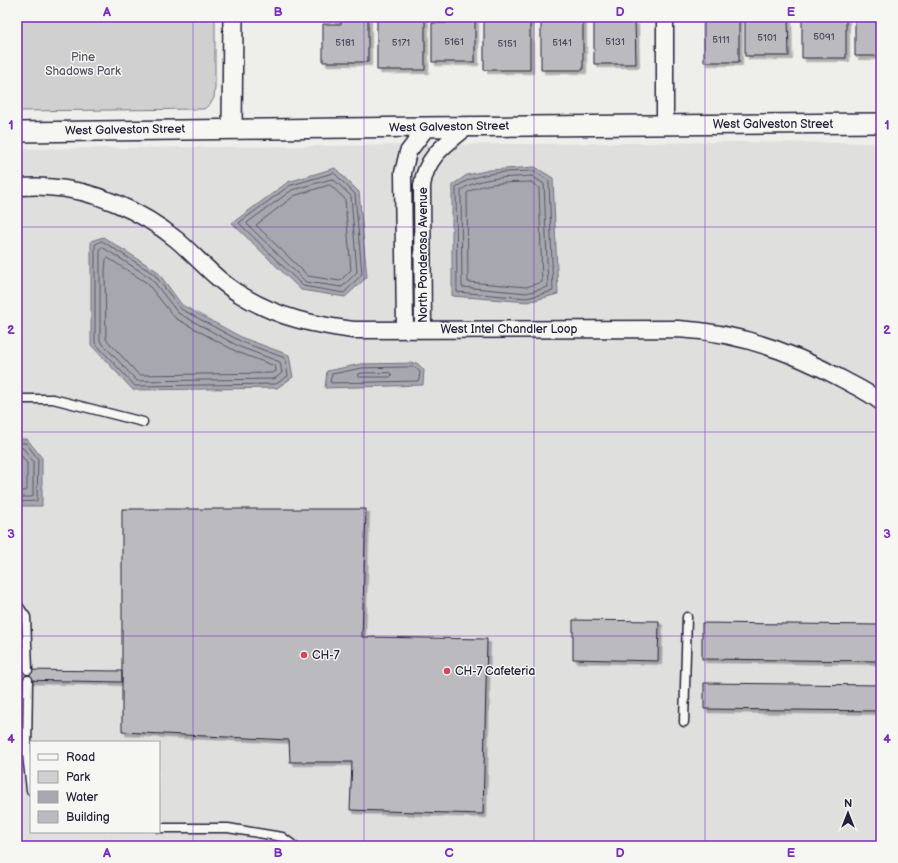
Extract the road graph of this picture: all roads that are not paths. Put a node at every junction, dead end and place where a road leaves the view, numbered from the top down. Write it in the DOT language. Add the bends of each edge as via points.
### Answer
graph roads {
  1 [pos="233,17"];
  2 [pos="665,17"];
  3 [pos="881,123"];
  4 [pos="665,124"];
  5 [pos="468,126"];
  6 [pos="427,127"];
  7 [pos="232,129"];
  8 [pos="17,132"];
  9 [pos="17,187"];
  10 [pos="405,330"];
  11 [pos="423,330"];
  12 [pos="17,399"];
  13 [pos="881,402"];
  14 [pos="143,422"];
  15 [pos="17,604"];
  16 [pos="686,617"];
  17 [pos="28,670"];
  18 [pos="28,680"];
  19 [pos="684,722"];
  20 [pos="30,781"];
  21 [pos="160,828"];
  22 [pos="294,846"];
  1 -- 7 [label="street"];
  2 -- 4 [label="street"];
  3 -- 4 [label="street, West Galveston Street"];
  4 -- 5 [label="street, West Galveston Street"];
  5 -- 6 [label="street, West Galveston Street"];
  5 -- 11 [label="street, North Ponderosa Avenue" via="434,155 423,178"];
  6 -- 7 [label="street, West Galveston Street"];
  6 -- 10 [label="street, North Ponderosa Avenue" via="408,152 403,173"];
  7 -- 8 [label="street, West Galveston Street"];
  9 -- 10 [label="street, West Intel Chandler Loop" via="48,187 107,199 134,212 177,240 240,295 290,318 353,330"];
  10 -- 11 [label="street, West Intel Chandler Loop"];
  11 -- 13 [label="street, West Intel Chandler Loop" via="697,330 791,354 830,372"];
  12 -- 14 [label="lane" via="53,399"];
  15 -- 17 [label="lane" via="26,616"];
  16 -- 19 [label="lane"];
  18 -- 20 [label="lane" via="27,754"];
  21 -- 22 [label="lane" via="228,828 282,837"];
}
